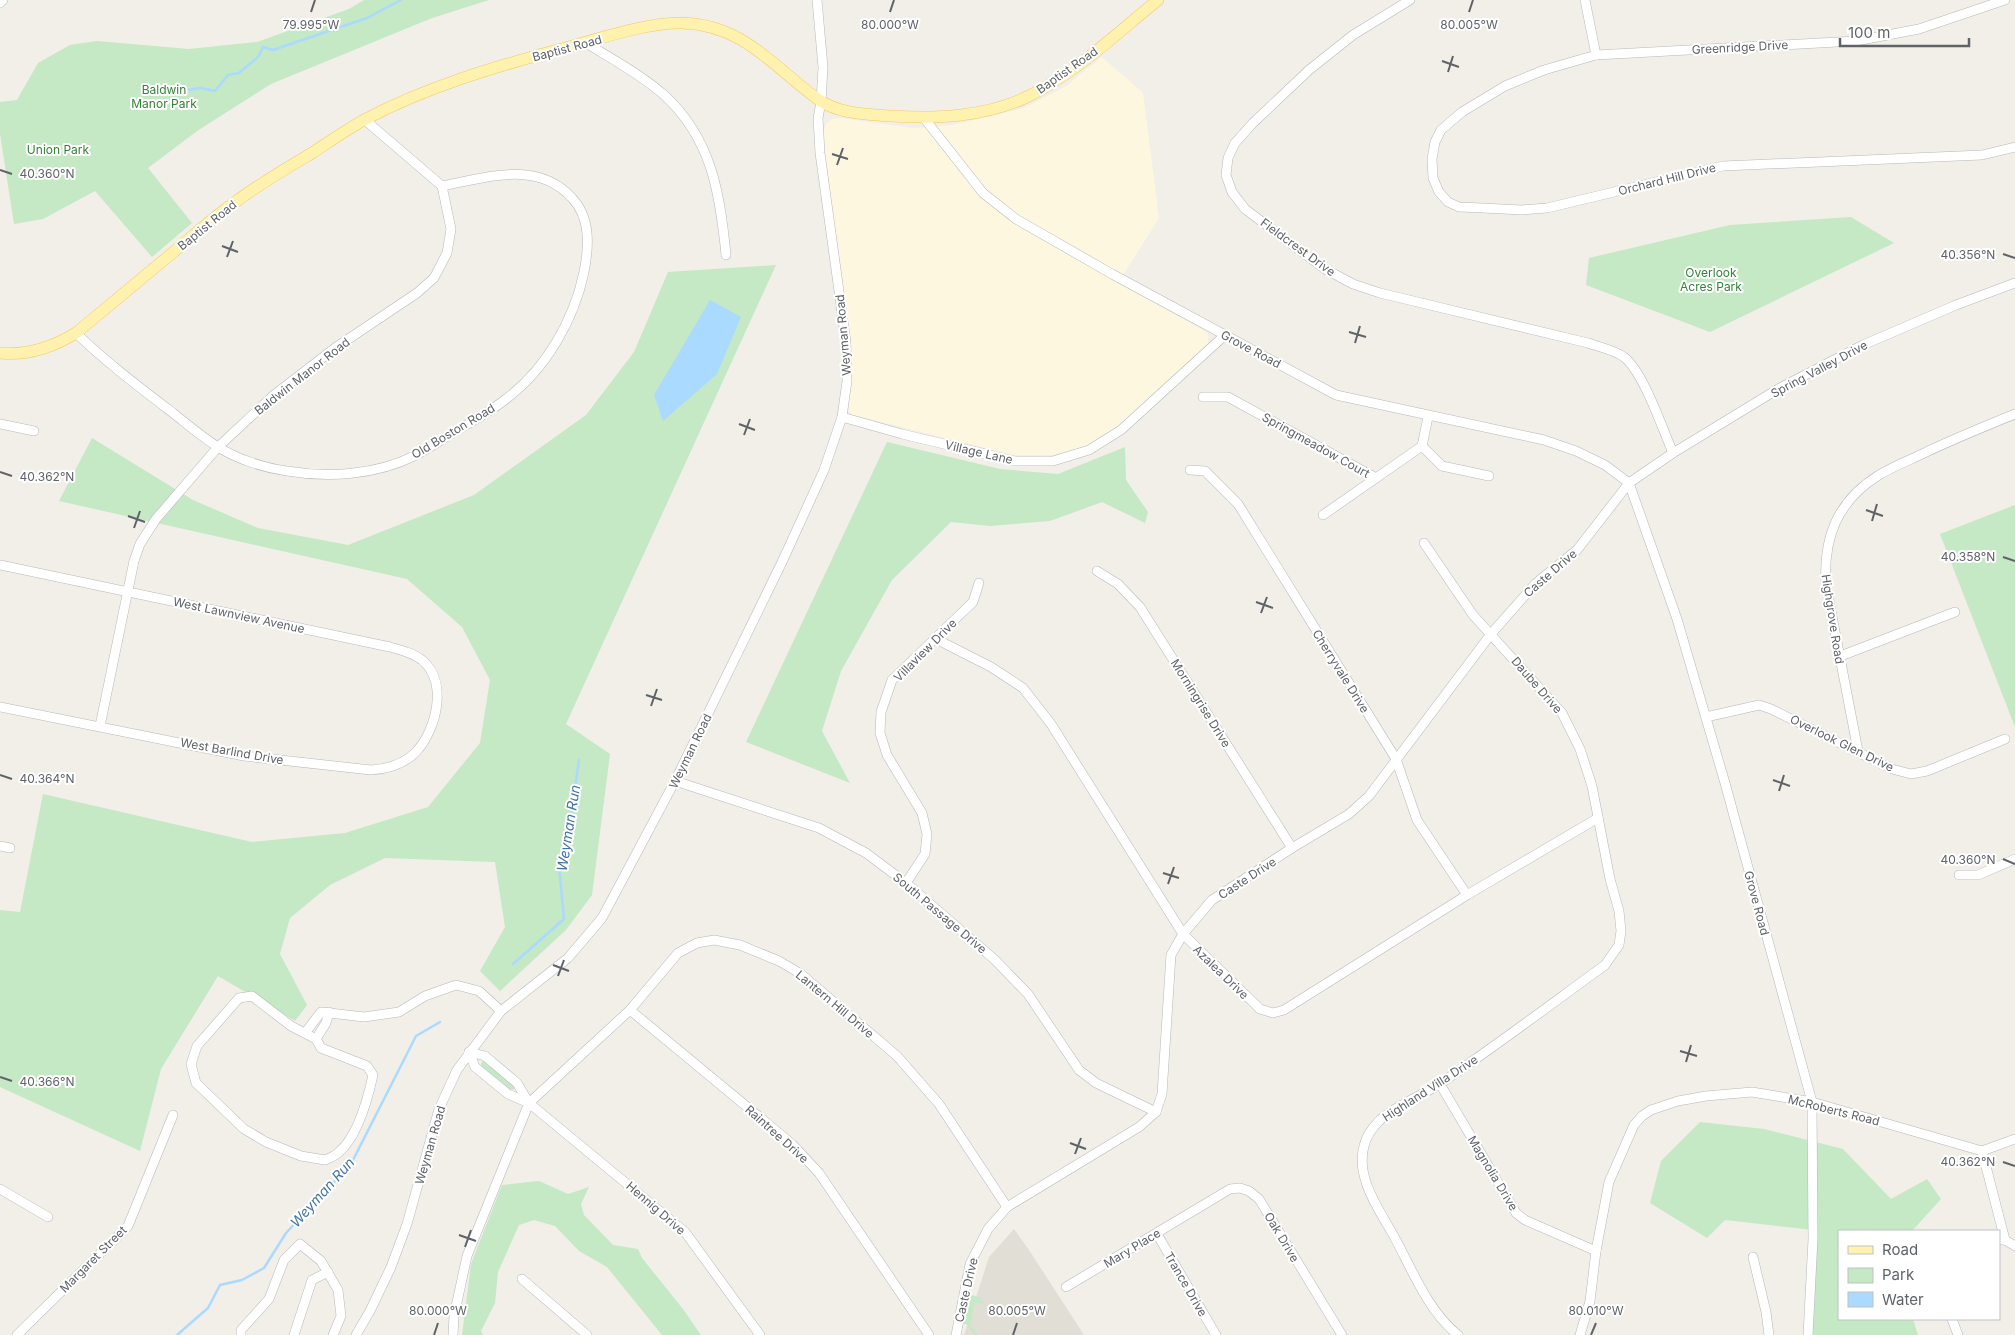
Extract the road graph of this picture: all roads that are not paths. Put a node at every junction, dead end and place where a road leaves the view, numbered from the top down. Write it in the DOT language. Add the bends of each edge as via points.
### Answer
graph roads {
  1 [pos="3,0"];
  2 [pos="817,0"];
  3 [pos="1158,0"];
  4 [pos="1410,0"];
  5 [pos="1585,0"];
  6 [pos="2005,0"];
  7 [pos="0,3"];
  8 [pos="586,43"];
  9 [pos="1596,55"];
  10 [pos="1479,101"];
  11 [pos="821,102"];
  12 [pos="924,118"];
  13 [pos="365,120"];
  14 [pos="2015,147"];
  15 [pos="442,186"];
  16 [pos="726,255"];
  17 [pos="2015,282"];
  18 [pos="76,332"];
  19 [pos="1225,335"];
  20 [pos="0,353"];
  21 [pos="1203,396"];
  22 [pos="2015,414"];
  23 [pos="842,416"];
  24 [pos="1428,416"];
  25 [pos="0,424"];
  26 [pos="34,431"];
  27 [pos="1422,446"];
  28 [pos="218,447"];
  29 [pos="1672,453"];
  30 [pos="1190,470"];
  31 [pos="1489,476"];
  32 [pos="1376,478"];
  33 [pos="1631,481"];
  34 [pos="1323,515"];
  35 [pos="1424,543"];
  36 [pos="0,565"];
  37 [pos="1097,571"];
  38 [pos="979,583"];
  39 [pos="127,591"];
  40 [pos="1955,612"];
  41 [pos="1491,634"];
  42 [pos="936,639"];
  43 [pos="1838,657"];
  44 [pos="0,707"];
  45 [pos="436,711"];
  46 [pos="1706,717"];
  47 [pos="100,726"];
  48 [pos="2004,739"];
  49 [pos="1858,751"];
  50 [pos="1396,760"];
  51 [pos="676,781"];
  52 [pos="1598,818"];
  53 [pos="0,846"];
  54 [pos="10,848"];
  55 [pos="1292,848"];
  56 [pos="2015,860"];
  57 [pos="1959,875"];
  58 [pos="1610,879"];
  59 [pos="906,883"];
  60 [pos="1467,896"];
  61 [pos="1182,934"];
  62 [pos="630,1010"];
  63 [pos="500,1011"];
  64 [pos="329,1012"];
  65 [pos="305,1033"];
  66 [pos="316,1039"];
  67 [pos="469,1052"];
  68 [pos="1440,1084"];
  69 [pos="1812,1102"];
  70 [pos="530,1103"];
  71 [pos="1156,1112"];
  72 [pos="173,1115"];
  73 [pos="2015,1139"];
  74 [pos="1982,1151"];
  75 [pos="0,1189"];
  76 [pos="1007,1207"];
  77 [pos="1198,1208"];
  78 [pos="48,1217"];
  79 [pos="2000,1230"];
  80 [pos="1157,1234"];
  81 [pos="2002,1240"];
  82 [pos="2015,1246"];
  83 [pos="1596,1251"];
  84 [pos="1753,1257"];
  85 [pos="328,1272"];
  86 [pos="522,1279"];
  87 [pos="1066,1287"];
  88 [pos="1952,1320"];
  89 [pos="1453,1334"];
  90 [pos="17,1335"];
  91 [pos="241,1335"];
  92 [pos="294,1335"];
  93 [pos="333,1335"];
  94 [pos="356,1335"];
  95 [pos="453,1335"];
  96 [pos="587,1335"];
  97 [pos="760,1335"];
  98 [pos="929,1335"];
  99 [pos="956,1335"];
  100 [pos="1216,1335"];
  101 [pos="1342,1335"];
  102 [pos="1580,1335"];
  103 [pos="1769,1335"];
  104 [pos="1808,1335"];
  105 [pos="1958,1335"];
  1 -- 7 [label="street"];
  2 -- 11 [label="street, Weyman Road"];
  3 -- 12 [label="main road, Baptist Road" via="1080,63 1028,96 966,115"];
  4 -- 29 [label="street, Fieldcrest Drive" via="1353,35 1308,70 1253,123 1235,143 1228,158 1226,175 1232,192 1245,209 1325,269 1353,284 1588,343 1624,357 1638,373"];
  5 -- 9 [label="street"];
  6 -- 9 [label="street, Greenridge Drive" via="1919,29 1856,41"];
  8 -- 11 [label="main road, Baptist Road" via="679,23 714,28 745,41"];
  8 -- 13 [label="main road, Baptist Road" via="496,67 432,89"];
  8 -- 16 [label="street" via="664,95 695,134 716,178"];
  9 -- 10 [label="street, Greenridge Drive" via="1544,70"];
  10 -- 14 [label="street, Orchard Hill Drive" via="1441,130 1435,142 1433,178 1439,192 1448,202 1459,207 1547,208 1723,166 1982,155"];
  11 -- 12 [label="main road, Baptist Road" via="862,114"];
  11 -- 23 [label="street, Weyman Road" via="818,118 820,153 846,342 847,381"];
  12 -- 19 [label="street, Grove Road" via="983,193 1016,219"];
  13 -- 15 [label="street"];
  13 -- 18 [label="main road, Baptist Road" via="258,185"];
  15 -- 28 [label="street, Baldwin Manor Road" via="450,229 447,253 434,278 274,395"];
  15 -- 28 [label="street, Old Boston Road" via="527,173 545,178 561,188 580,209 587,233 582,282 552,349 528,379 507,399 413,456 376,468 334,474 287,471"];
  17 -- 29 [label="street, Spring Valley Drive" via="1863,345 1778,390"];
  18 -- 20 [label="main road, Baptist Road" via="45,348"];
  18 -- 28 [label="street, Old Boston Road" via="101,358"];
  19 -- 23 [label="street, Village Lane" via="1121,430 1089,450 1053,461 1015,461"];
  19 -- 24 [label="street, Grove Road" via="1336,395"];
  21 -- 32 [label="street, Springmeadow Court" via="1228,396"];
  22 -- 43 [label="street, Highgrove Road" via="1963,434 1880,474 1850,498 1832,531 1824,564"];
  23 -- 51 [label="street, Weyman Road" via="824,470"];
  24 -- 27 [label="street"];
  24 -- 33 [label="street, Grove Road" via="1544,440 1583,454"];
  25 -- 26 [label="street"];
  27 -- 31 [label="street" via="1442,466"];
  27 -- 32 [label="street, Springmeadow Court"];
  28 -- 39 [label="street, Baldwin Manor Road" via="166,506 140,544"];
  29 -- 33 [label="street, Spring Valley Drive"];
  30 -- 50 [label="street, Cherryvale Drive" via="1205,471 1238,504"];
  32 -- 34 [label="street"];
  33 -- 41 [label="street, Caste Drive" via="1577,550 1535,584"];
  33 -- 46 [label="street, Grove Road"];
  35 -- 41 [label="street, Daube Drive" via="1460,599"];
  36 -- 39 [label="street, West Lawnview Avenue"];
  37 -- 55 [label="street, Morningrise Drive" via="1118,584 1140,607"];
  38 -- 42 [label="street, Villaview Drive" via="973,602"];
  39 -- 45 [label="street, West Lawnview Avenue" via="407,652 421,660 436,681"];
  39 -- 47 [label="street, Baldwin Manor Road"];
  40 -- 43 [label="street"];
  41 -- 50 [label="street, Caste Drive"];
  41 -- 52 [label="street, Daube Drive" via="1562,714 1580,749"];
  42 -- 59 [label="street, Villaview Drive" via="892,680 880,712 880,733 887,755 922,813 928,834 925,854"];
  42 -- 61 [label="street, Azalea Drive" via="991,667 1023,688 1051,724"];
  43 -- 49 [label="street, Highgrove Road"];
  44 -- 47 [label="street, West Barlind Drive"];
  45 -- 47 [label="street, West Barlind Drive" via="416,752 386,769 371,770 244,756"];
  46 -- 49 [label="street, Overlook Glen Drive" via="1758,705"];
  46 -- 69 [label="street, Grove Road"];
  48 -- 49 [label="street, Overlook Glen Drive" via="1927,771 1911,774 1892,769"];
  50 -- 55 [label="street, Caste Drive" via="1369,796 1349,814"];
  50 -- 60 [label="street, Cherryvale Drive" via="1417,820"];
  51 -- 59 [label="street, South Passage Drive" via="819,828 866,853"];
  51 -- 63 [label="street, Weyman Road" via="602,918 568,958"];
  52 -- 58 [label="street, Daube Drive"];
  52 -- 60 [label="street, Azalea Drive"];
  53 -- 54 [label="street"];
  55 -- 61 [label="street, Caste Drive" via="1212,900"];
  56 -- 57 [label="street" via="1978,875"];
  58 -- 68 [label="street, Highland Villa Drive" via="1621,931 1620,945 1605,966"];
  59 -- 71 [label="street, South Passage Drive" via="995,960 1028,994 1079,1070 1096,1083"];
  60 -- 61 [label="street, Azalea Drive" via="1284,1010 1273,1013 1260,1009"];
  61 -- 71 [label="street, Caste Drive" via="1172,955 1162,1094"];
  62 -- 70 [label="street, Lantern Hill Drive"];
  62 -- 76 [label="street, Lantern Hill Drive" via="678,953 697,943 714,940 740,945 778,961 801,974 897,1056 939,1104"];
  62 -- 98 [label="street, Raintree Drive" via="792,1144 818,1173"];
  63 -- 64 [label="street" via="479,991 456,985 425,996 400,1012 364,1017"];
  63 -- 67 [label="street, Weyman Road"];
  64 -- 65 [label="street" via="322,1012"];
  64 -- 66 [label="street"];
  65 -- 66 [label="street"];
  65 -- 66 [label="street" via="252,996 239,998 197,1046 191,1064 196,1083 244,1129 266,1142 302,1156 325,1160 339,1152 352,1137 373,1076 367,1066 321,1048"];
  67 -- 70 [label="street, Hennig Drive" via="485,1056 517,1082"];
  67 -- 70 [label="street, Hennig Drive" via="475,1067 508,1094"];
  67 -- 94 [label="street, Weyman Road" via="439,1109 407,1224 391,1267"];
  68 -- 83 [label="street, Magnolia Drive" via="1516,1213"];
  68 -- 89 [label="street, Highland Villa Drive" via="1379,1122 1364,1146 1362,1163 1367,1185 1380,1210 1424,1292"];
  69 -- 74 [label="street, McRoberts Road"];
  69 -- 83 [label="street, McRoberts Road" via="1738,1092 1678,1101 1642,1116 1625,1143 1609,1182"];
  69 -- 104 [label="street, Grove Road" via="1813,1239"];
  70 -- 95 [label="street, Lantern Hill Drive" via="467,1256"];
  70 -- 97 [label="street, Hennig Drive" via="685,1232"];
  71 -- 76 [label="street, Caste Drive" via="1140,1127"];
  72 -- 90 [label="street, Margaret Street" via="128,1226"];
  73 -- 74 [label="street"];
  74 -- 79 [label="street"];
  75 -- 78 [label="street"];
  76 -- 99 [label="street, Caste Drive" via="988,1229 970,1264"];
  77 -- 80 [label="street, Mary Place"];
  77 -- 101 [label="street, Oak Drive" via="1230,1189 1250,1191"];
  80 -- 87 [label="street, Mary Place"];
  80 -- 100 [label="street, Trance Drive"];
  81 -- 82 [label="street"];
  83 -- 102 [label="street, McRoberts Road" via="1590,1301"];
  84 -- 103 [label="street"];
  85 -- 91 [label="street" via="321,1261 300,1244 284,1260 269,1299 241,1330"];
  85 -- 92 [label="street" via="312,1280"];
  85 -- 93 [label="street" via="338,1290 341,1316"];
  86 -- 96 [label="street"];
  88 -- 105 [label="street"];
}
